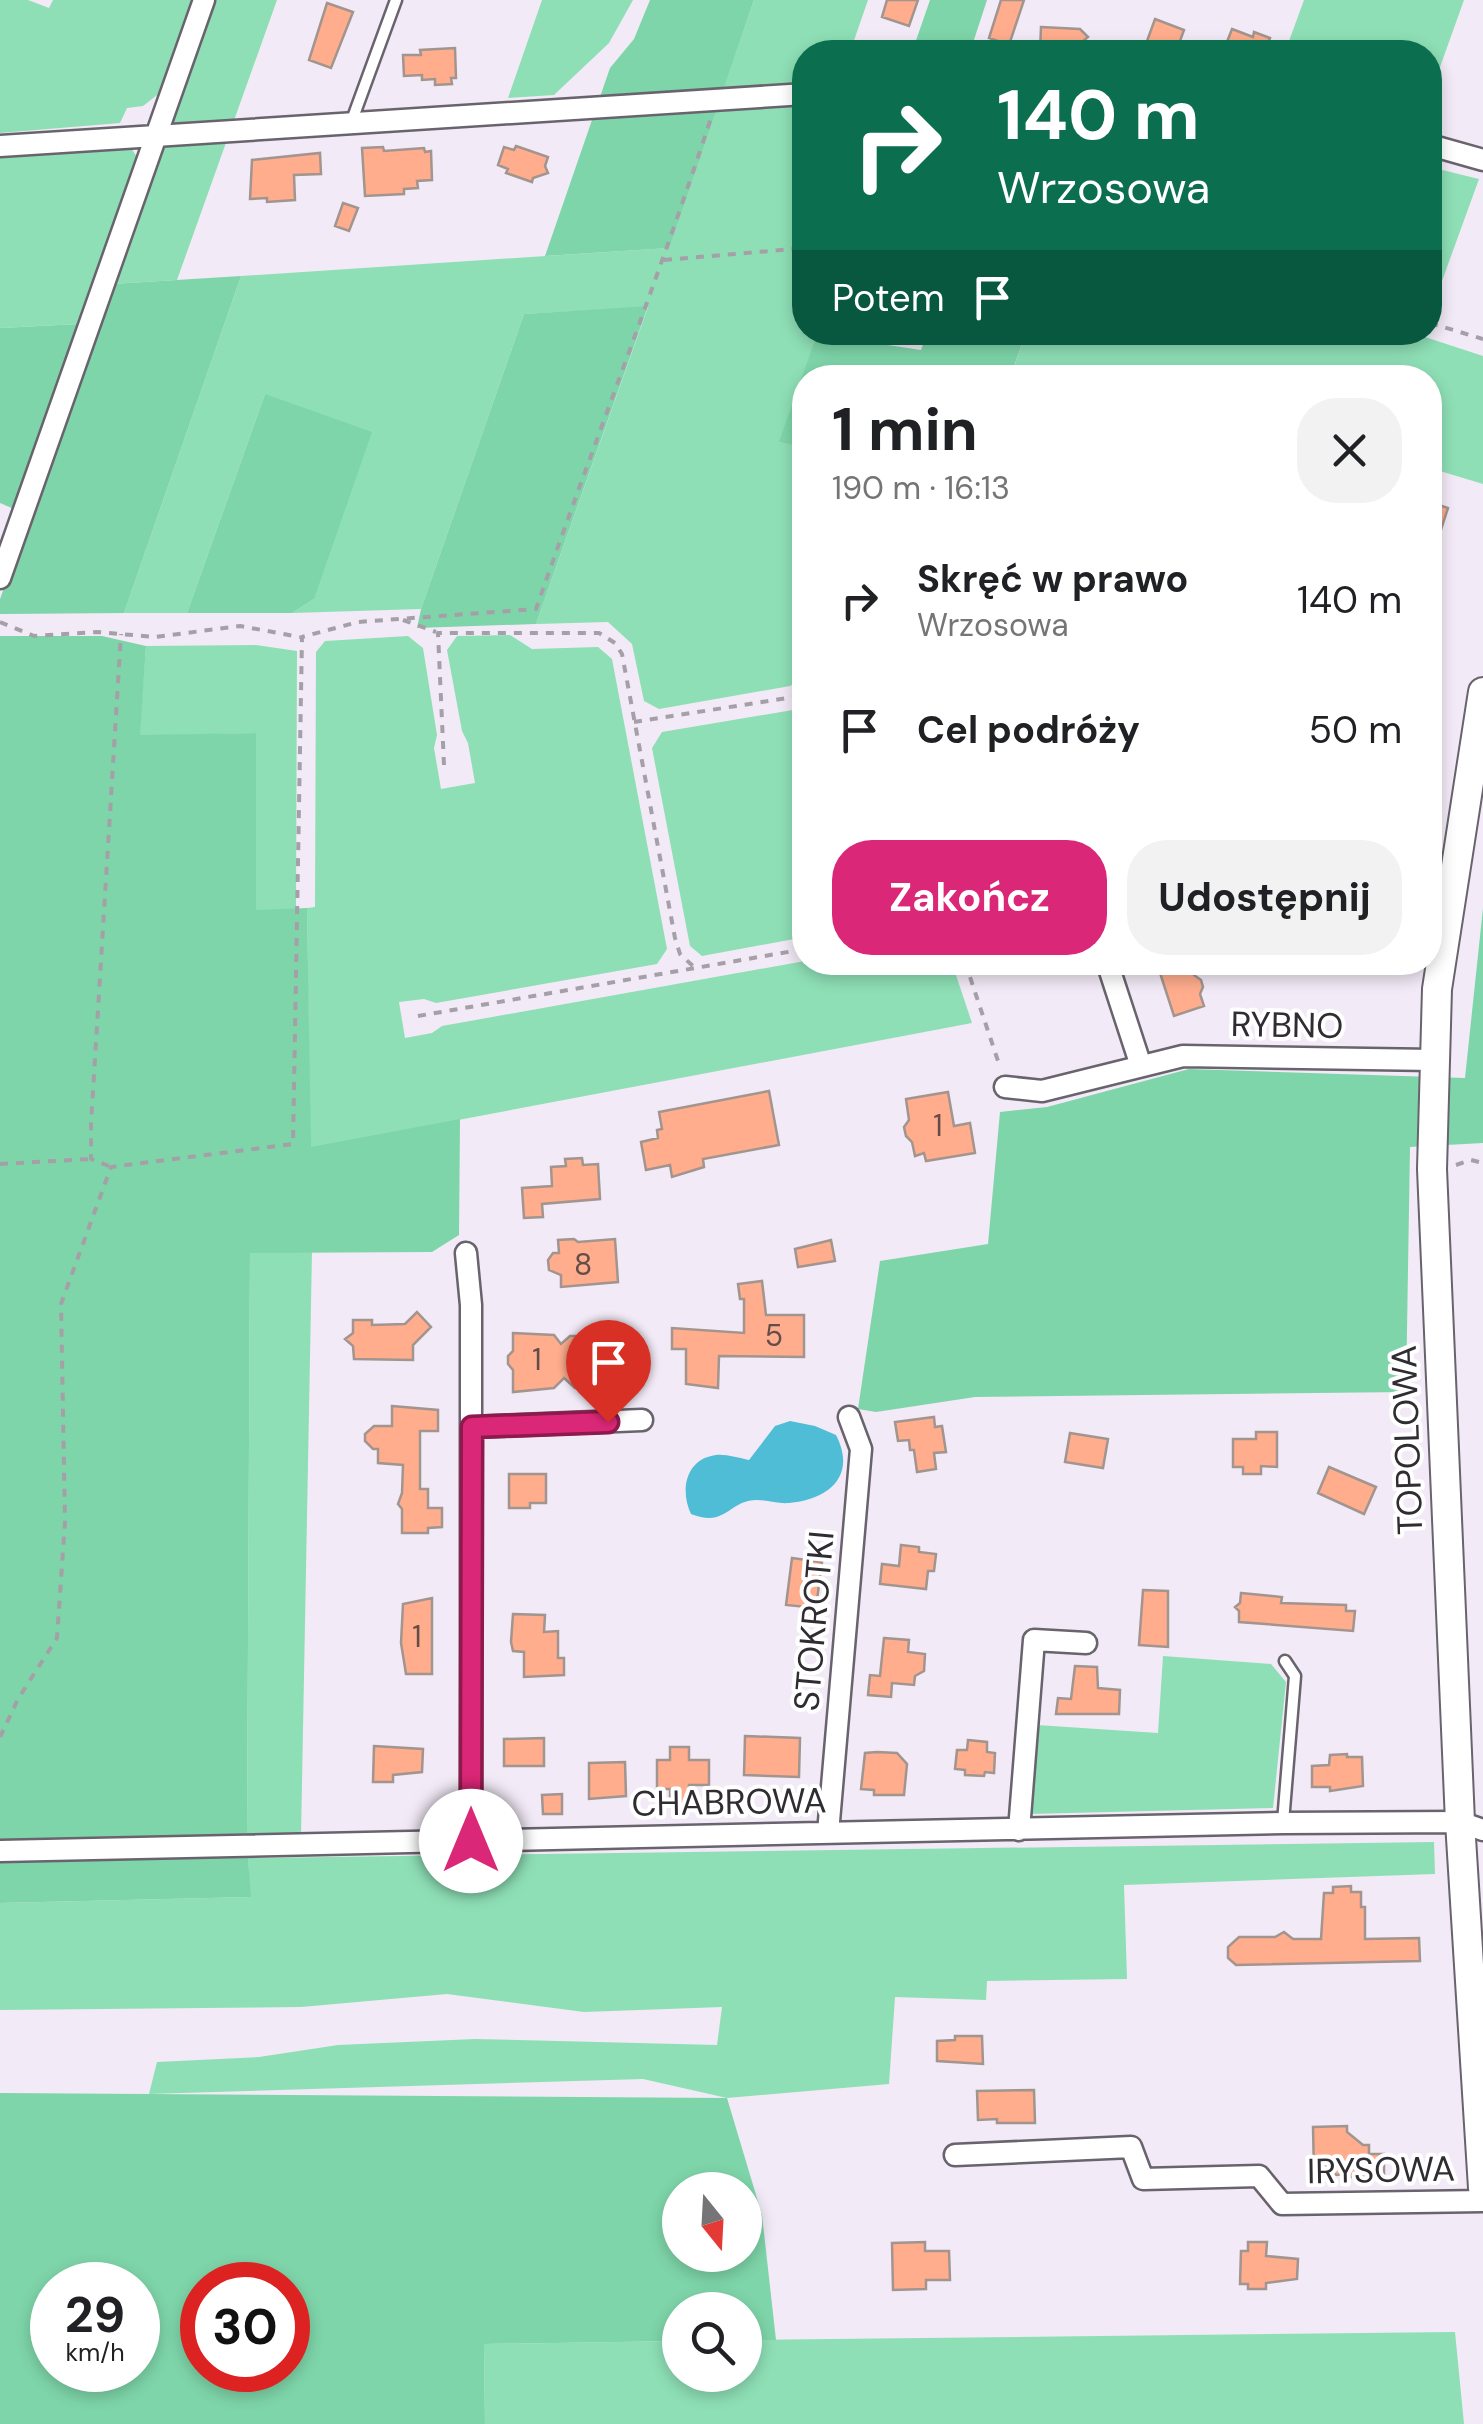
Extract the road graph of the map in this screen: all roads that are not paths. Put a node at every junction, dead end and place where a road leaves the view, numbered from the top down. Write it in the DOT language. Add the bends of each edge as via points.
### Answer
graph roads {
  1 [pos="204,0"];
  2 [pos="396,0"];
  3 [pos="792,95"];
  4 [pos="350,123"];
  5 [pos="156,136"];
  6 [pos="0,146"];
  7 [pos="1442,148"];
  8 [pos="1483,160"];
  9 [pos="0,578"];
  10 [pos="1483,692"];
  11 [pos="1442,957"];
  12 [pos="1111,975"];
  13 [pos="1439,975"];
  14 [pos="1433,1060"];
  15 [pos="1140,1066"];
  16 [pos="1005,1087"];
  17 [pos="466,1253"];
  18 [pos="849,1417"];
  19 [pos="642,1420"];
  20 [pos="472,1427"];
  21 [pos="1086,1642"];
  22 [pos="1284,1660"];
  23 [pos="1283,1823"];
  24 [pos="1472,1826"];
  25 [pos="1019,1830"];
  26 [pos="828,1832"];
  27 [pos="471,1841"];
  28 [pos="0,1851"];
  29 [pos="955,2155"];
  30 [pos="1483,2188"];
  31 [pos="1483,2201"];
  1 -- 5 [label="street"];
  2 -- 4 [label="lane"];
  3 -- 4 [label="street"];
  4 -- 5 [label="street"];
  5 -- 6 [label="street"];
  5 -- 9 [label="street"];
  7 -- 8 [label="street"];
  10 -- 11 [label="street, TOPOLOWA"];
  12 -- 15 [label="street"];
  13 -- 14 [label="street, TOPOLOWA"];
  14 -- 15 [label="street, RYBNO" via="1183,1056"];
  14 -- 24 [label="street, TOPOLOWA" via="1432,1169"];
  15 -- 16 [label="street, RYBNO" via="1042,1091"];
  17 -- 20 [label="street"];
  18 -- 26 [label="street, STOKROTKI" via="861,1449"];
  19 -- 20 [label="street"];
  20 -- 27 [label="street"];
  21 -- 25 [label="street" via="1034,1640"];
  22 -- 23 [label="lane" via="1295,1676"];
  23 -- 24 [label="street, CHABROWA"];
  23 -- 25 [label="street, CHABROWA"];
  24 -- 30 [label="street, TOPOLOWA"];
  25 -- 26 [label="street, CHABROWA"];
  26 -- 27 [label="street, CHABROWA"];
  27 -- 28 [label="street, CHABROWA"];
  29 -- 31 [label="street, IRYSOWA" via="1130,2147 1143,2179 1259,2176 1282,2204"];
}
